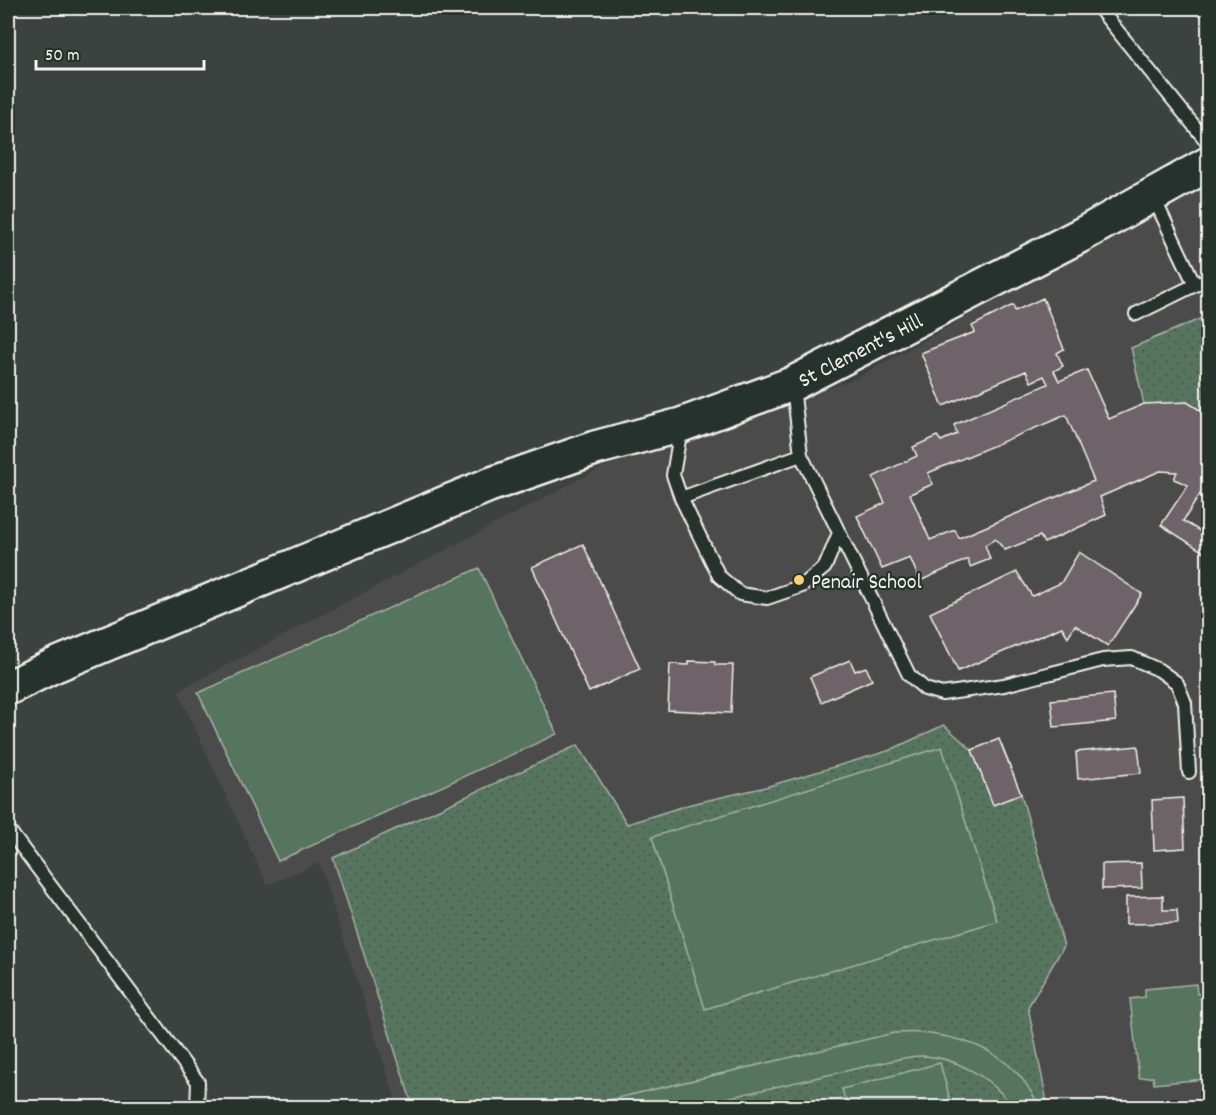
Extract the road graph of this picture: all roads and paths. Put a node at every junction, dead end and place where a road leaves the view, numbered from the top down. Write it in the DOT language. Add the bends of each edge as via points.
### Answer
graph roads {
  1 [pos="1098,8"];
  2 [pos="1209,143"];
  3 [pos="1209,164"];
  4 [pos="1153,195"];
  5 [pos="1209,279"];
  6 [pos="1195,285"];
  7 [pos="1136,314"];
  8 [pos="792,384"];
  9 [pos="681,425"];
  10 [pos="801,455"];
  11 [pos="681,498"];
  12 [pos="839,533"];
  13 [pos="8,688"];
  14 [pos="1189,772"];
  15 [pos="8,829"];
  16 [pos="197,1107"];
  1 -- 2 [label="lane"];
  3 -- 4 [label="street, St Clement's Hill"];
  4 -- 6 [label="lane"];
  4 -- 8 [label="street, St Clement's Hill"];
  5 -- 6 [label="lane"];
  6 -- 7 [label="lane"];
  8 -- 9 [label="street, St Clement's Hill"];
  8 -- 10 [label="lane"];
  9 -- 11 [label="lane" via="673,475"];
  9 -- 13 [label="street, St Clement's Hill" via="595,448 489,484"];
  10 -- 11 [label="lane"];
  10 -- 12 [label="lane"];
  11 -- 12 [label="lane" via="719,576 740,594 767,598 802,586 825,567"];
  12 -- 14 [label="lane" via="909,675 925,689 942,694 1004,685 1103,660 1132,658 1177,683 1185,703"];
  15 -- 16 [label="lane" via="198,1082"];
}
